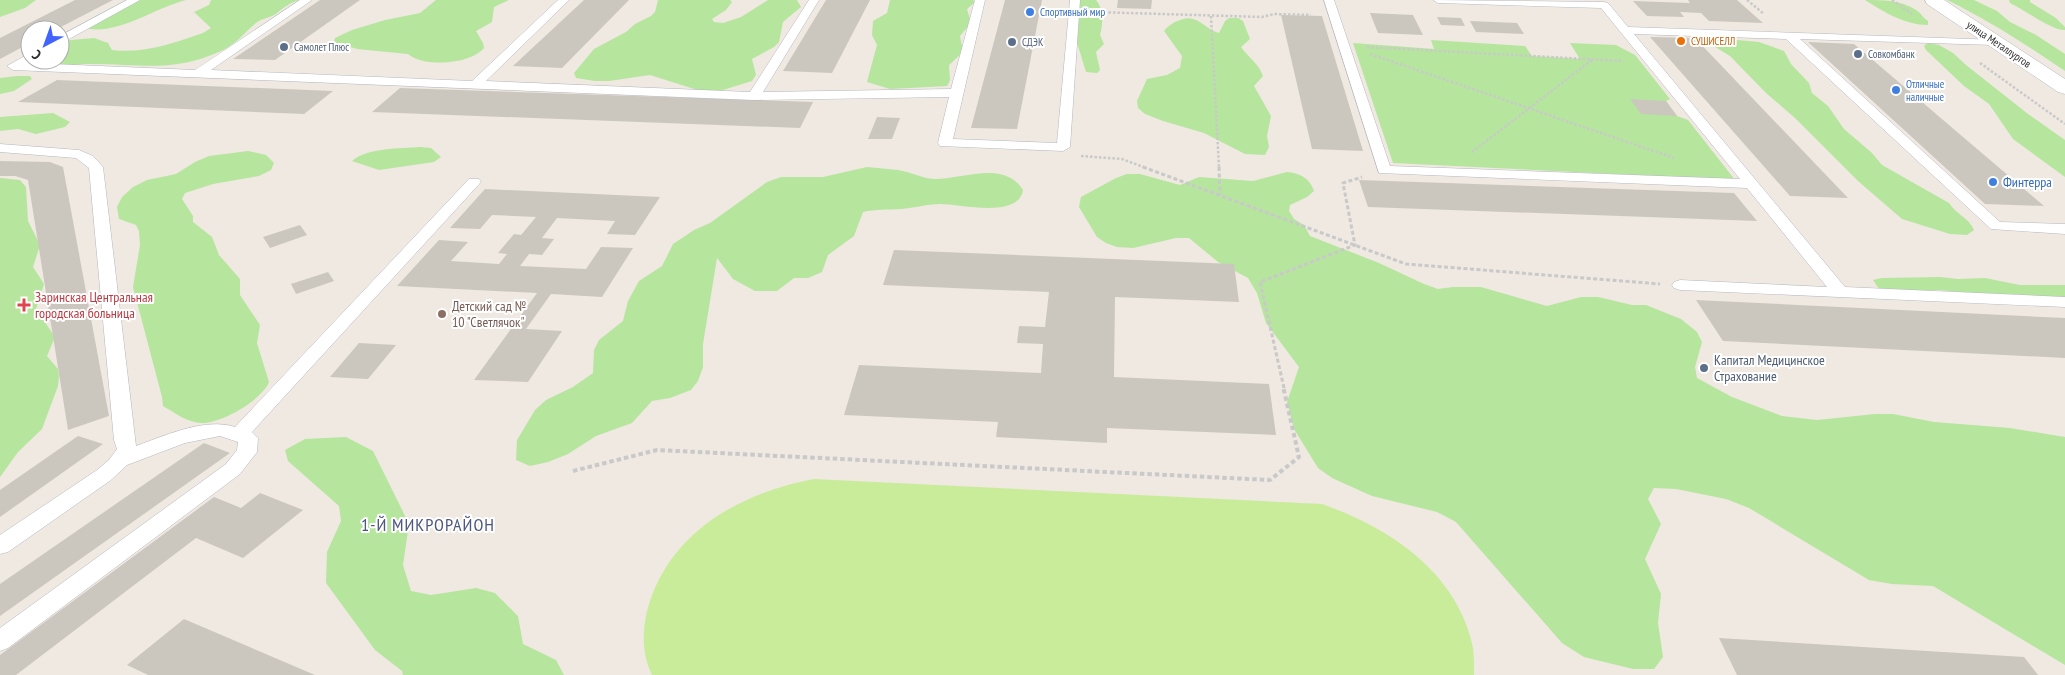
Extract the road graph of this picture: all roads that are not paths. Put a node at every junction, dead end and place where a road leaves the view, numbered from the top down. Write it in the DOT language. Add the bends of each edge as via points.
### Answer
graph roads {
  1 [pos="135,0"];
  2 [pos="307,0"];
  3 [pos="564,0"];
  4 [pos="814,0"];
  5 [pos="980,0"];
  6 [pos="1329,0"];
  7 [pos="1438,0"];
  8 [pos="1933,0"];
  9 [pos="1076,6"];
  10 [pos="1624,30"];
  11 [pos="1789,35"];
  12 [pos="70,36"];
  13 [pos="1994,42"];
  14 [pos="20,62"];
  15 [pos="20,66"];
  16 [pos="70,68"];
  17 [pos="197,74"];
  18 [pos="475,85"];
  19 [pos="2065,88"];
  20 [pos="956,93"];
  21 [pos="754,96"];
  22 [pos="0,148"];
  23 [pos="474,182"];
  24 [pos="1750,184"];
  25 [pos="2065,229"];
  26 [pos="1680,285"];
  27 [pos="1840,292"];
  28 [pos="2065,302"];
  29 [pos="238,435"];
  30 [pos="120,460"];
  31 [pos="0,546"];
  32 [pos="0,641"];
  1 -- 12 [label="lane"];
  2 -- 17 [label="lane"];
  3 -- 18 [label="lane"];
  4 -- 21 [label="lane"];
  5 -- 20 [label="lane"];
  6 -- 24 [label="lane" via="1384,170"];
  7 -- 10 [label="lane" via="1604,6"];
  8 -- 13 [label="street, улица Металлургов"];
  9 -- 20 [label="lane" via="1063,147 945,143"];
  10 -- 11 [label="lane"];
  10 -- 24 [label="lane"];
  11 -- 13 [label="lane"];
  11 -- 25 [label="lane" via="1996,226"];
  13 -- 19 [label="street, улица Металлургов"];
  14 -- 15 [label="lane" via="13,66"];
  16 -- 17 [label="lane"];
  17 -- 18 [label="lane"];
  18 -- 21 [label="lane"];
  20 -- 21 [label="lane"];
  22 -- 30 [label="lane" via="79,154 96,167 127,450"];
  23 -- 29 [label="lane"];
  24 -- 27 [label="lane"];
  26 -- 27 [label="lane"];
  27 -- 28 [label="lane"];
  29 -- 30 [label="lane" via="221,429 181,437"];
  29 -- 32 [label="lane" via="248,438 246,452 233,469"];
  30 -- 31 [label="lane" via="104,475"];
}
